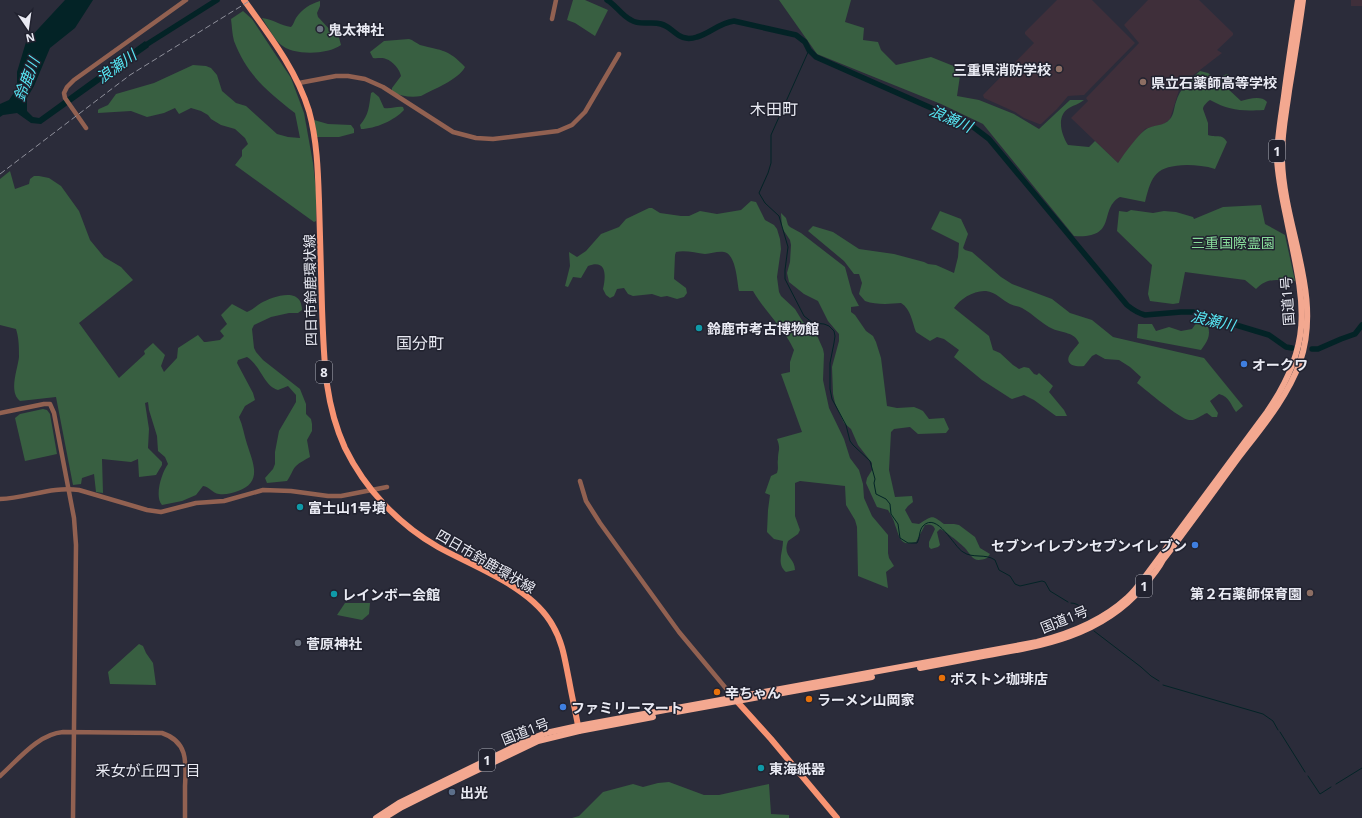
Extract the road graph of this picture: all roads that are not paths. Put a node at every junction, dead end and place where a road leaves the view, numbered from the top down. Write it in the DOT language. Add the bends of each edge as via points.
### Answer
graph roads {
  1 [pos="186,0"];
  2 [pos="244,0"];
  3 [pos="556,0"];
  4 [pos="1298,0"];
  5 [pos="1303,0"];
  6 [pos="552,19"];
  7 [pos="619,54"];
  8 [pos="298,83"];
  9 [pos="86,128"];
  10 [pos="0,413"];
  11 [pos="580,482"];
  12 [pos="387,488"];
  13 [pos="68,489"];
  14 [pos="372,491"];
  15 [pos="0,499"];
  16 [pos="1052,641"];
  17 [pos="736,700"];
  18 [pos="579,728"];
  19 [pos="74,732"];
  20 [pos="0,776"];
  21 [pos="435,788"];
  22 [pos="73,818"];
  23 [pos="185,818"];
  24 [pos="376,818"];
  25 [pos="384,818"];
  26 [pos="837,818"];
  1 -- 9 [label="street" via="67,87 64,91 65,98"];
  2 -- 8 [label="main road, 四日市鈴鹿環状線 / 8" via="280,51"];
  3 -- 6 [label="street"];
  4 -- 16 [label="highway, 国道1号 / 1" via="1278,148 1279,179 1302,302 1302,327 1292,370 1267,412 1135,590 1121,603 1093,621"];
  5 -- 16 [label="highway, 国道1号 / 1" via="1282,149 1285,187 1306,298 1305,340 1296,372 1271,415 1159,568 1138,592 1122,608 1098,623 1078,634"];
  7 -- 8 [label="street" via="585,112 572,125 558,131 493,139 453,132 383,87 365,79 336,76"];
  8 -- 14 [label="main road, 四日市鈴鹿環状線 / 8" via="309,111 318,161 324,359 328,398 345,448"];
  10 -- 13 [label="street" via="50,404 54,413"];
  11 -- 17 [label="street" via="586,501 600,523 678,632"];
  12 -- 14 [label="street"];
  13 -- 14 [label="street" via="154,512 196,503 224,501 269,490 335,496"];
  13 -- 15 [label="street"];
  13 -- 19 [label="street" via="76,545"];
  14 -- 18 [label="main road, 四日市鈴鹿環状線 / 8" via="400,520 423,537 522,592 541,608 553,625 560,642"];
  16 -- 17 [label="highway, 国道1号 / 1"];
  17 -- 18 [label="highway, 国道1号 / 1"];
  17 -- 26 [label="main road"];
  18 -- 21 [label="highway, 国道1号 / 1" via="529,742"];
  19 -- 20 [label="street" via="59,732 42,739"];
  19 -- 22 [label="street"];
  19 -- 23 [label="street" via="159,733 174,739 181,748 185,760"];
  21 -- 24 [label="highway, 国道1号 / 1" via="399,803"];
  21 -- 25 [label="highway, 国道1号 / 1"];
}
